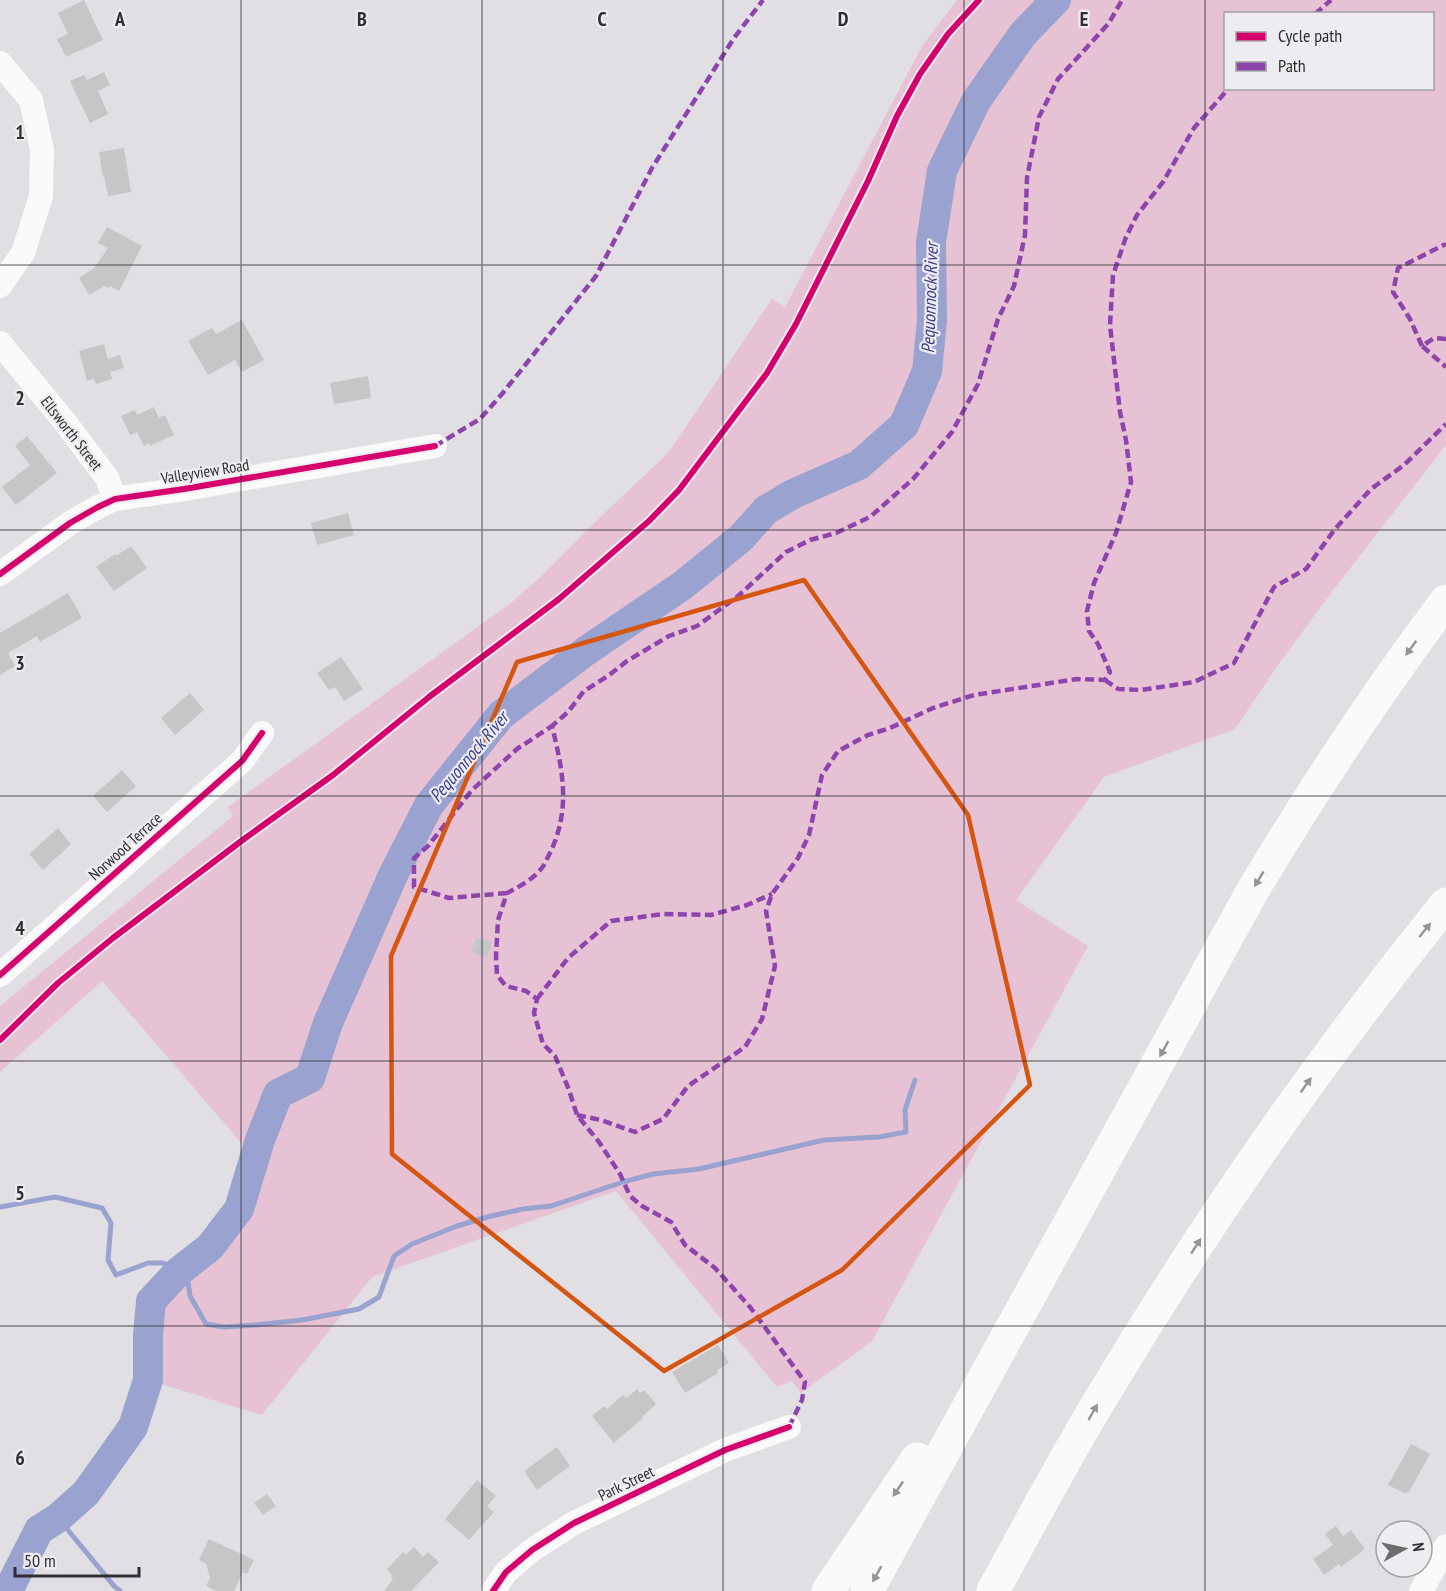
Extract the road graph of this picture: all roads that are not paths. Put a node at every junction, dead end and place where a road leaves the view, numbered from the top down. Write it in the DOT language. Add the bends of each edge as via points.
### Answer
graph roads {
  1 [pos="0,63"];
  2 [pos="0,286"];
  3 [pos="0,343"];
  4 [pos="435,446"];
  5 [pos="115,499"];
  6 [pos="0,574"];
  7 [pos="1446,601"];
  8 [pos="262,733"];
  9 [pos="1446,904"];
  10 [pos="0,975"];
  11 [pos="1076,1209"];
  12 [pos="789,1426"];
  13 [pos="1074,1445"];
  14 [pos="1446,1546"];
  15 [pos="493,1591"];
  16 [pos="828,1591"];
  17 [pos="867,1591"];
  18 [pos="993,1591"];
  19 [pos="1006,1591"];
  20 [pos="1421,1591"];
  1 -- 2 [label="street" via="31,100 42,150 40,196 23,253"];
  3 -- 5 [label="street, Ellsworth Street" via="107,478"];
  4 -- 5 [label="street, Valleyview Road"];
  5 -- 6 [label="street, Valleyview Road" via="70,523"];
  7 -- 11 [label="highway, one-way" via="1312,793 1253,890"];
  8 -- 10 [label="street, Norwood Terrace" via="242,761"];
  13 -- 9 [label="highway, one-way" via="1169,1288 1273,1131"];
  11 -- 16 [label="highway, one-way" via="908,1474"];
  11 -- 17 [label="highway, one-way"];
  12 -- 15 [label="street, Park Street" via="725,1450 574,1523 532,1550 506,1572"];
  13 -- 18 [label="highway"];
  13 -- 19 [label="highway"];
  14 -- 20 [label="street"];
}
